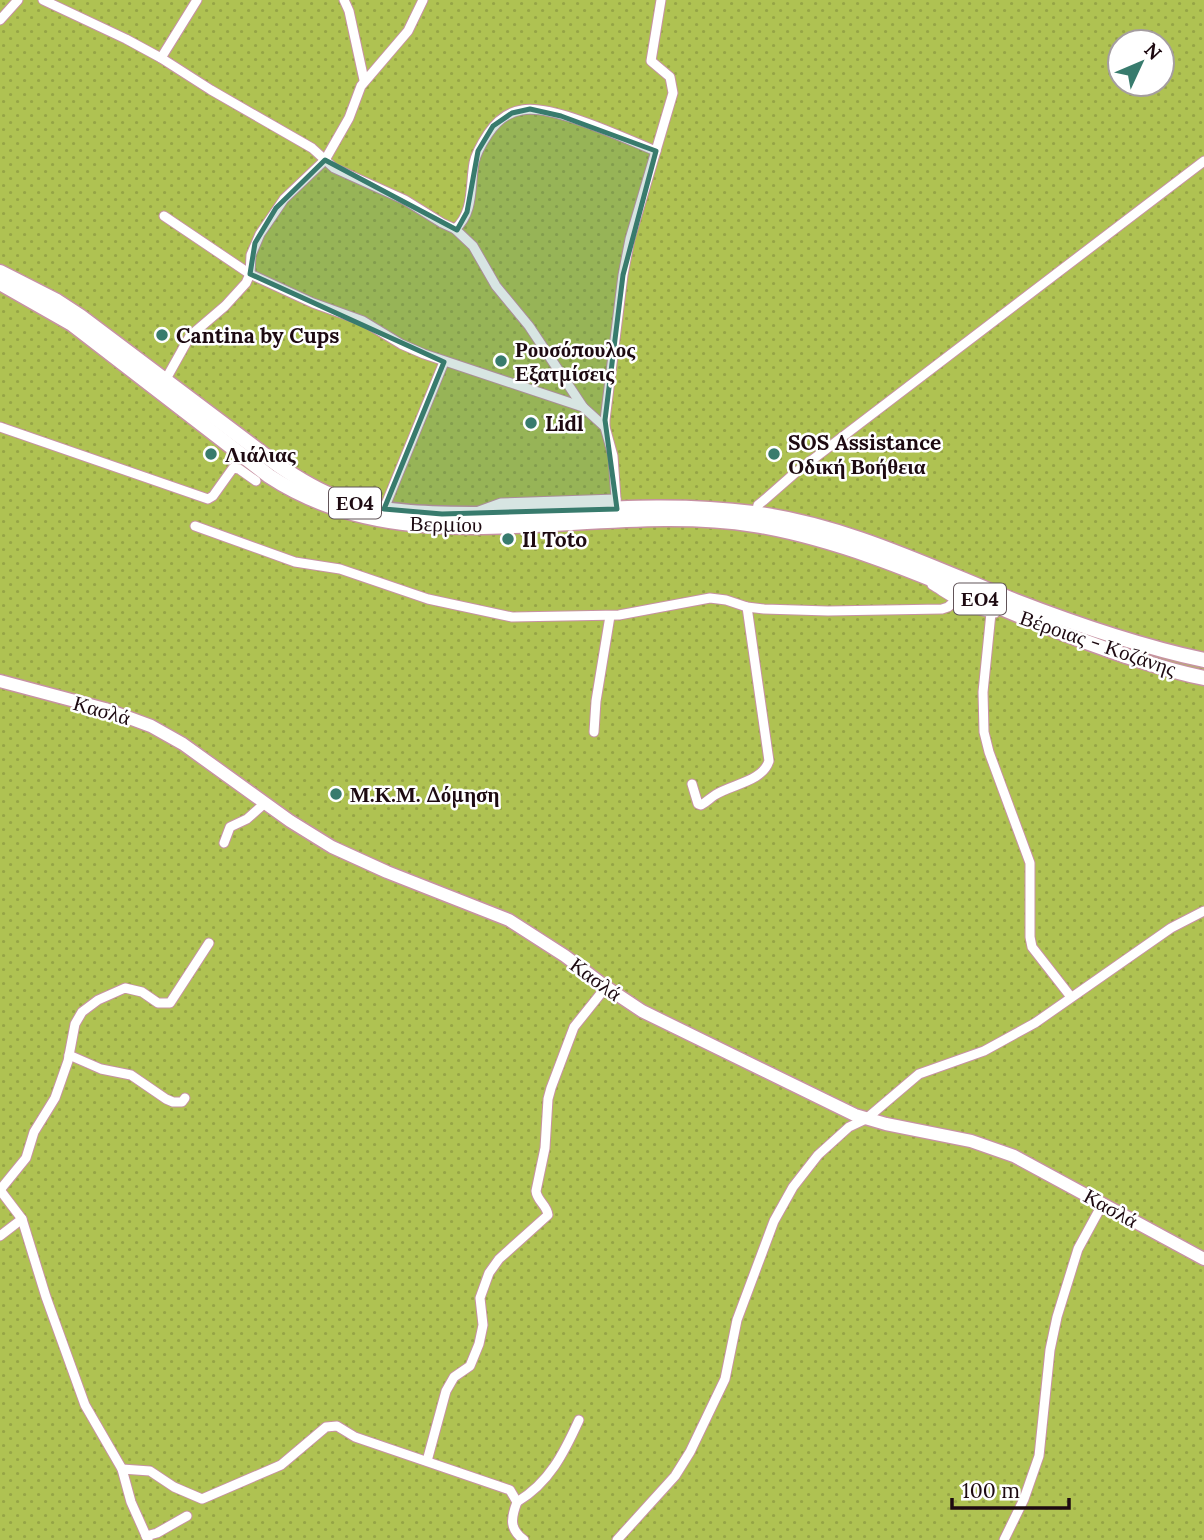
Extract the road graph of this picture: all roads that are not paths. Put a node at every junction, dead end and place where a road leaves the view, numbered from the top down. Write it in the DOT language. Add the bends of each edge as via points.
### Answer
graph roads {
  1 [pos="18,0"];
  2 [pos="43,0"];
  3 [pos="197,0"];
  4 [pos="344,0"];
  5 [pos="423,0"];
  6 [pos="661,0"];
  7 [pos="0,20"];
  8 [pos="161,58"];
  9 [pos="364,80"];
  10 [pos="656,151"];
  11 [pos="325,160"];
  12 [pos="1204,161"];
  13 [pos="164,216"];
  14 [pos="456,229"];
  15 [pos="0,272"];
  16 [pos="250,274"];
  17 [pos="0,283"];
  18 [pos="444,362"];
  19 [pos="166,379"];
  20 [pos="583,407"];
  21 [pos="0,427"];
  22 [pos="605,427"];
  23 [pos="256,481"];
  24 [pos="384,509"];
  25 [pos="617,509"];
  26 [pos="755,519"];
  27 [pos="195,526"];
  28 [pos="902,569"];
  29 [pos="955,600"];
  30 [pos="747,607"];
  31 [pos="991,613"];
  32 [pos="610,615"];
  33 [pos="1045,626"];
  34 [pos="1204,660"];
  35 [pos="1204,677"];
  36 [pos="0,681"];
  37 [pos="594,732"];
  38 [pos="692,784"];
  39 [pos="265,803"];
  40 [pos="224,843"];
  41 [pos="1204,911"];
  42 [pos="209,943"];
  43 [pos="606,987"];
  44 [pos="1071,997"];
  45 [pos="69,1055"];
  46 [pos="185,1098"];
  47 [pos="866,1119"];
  48 [pos="0,1190"];
  49 [pos="1103,1203"];
  50 [pos="22,1219"];
  51 [pos="0,1236"];
  52 [pos="1204,1259"];
  53 [pos="579,1419"];
  54 [pos="428,1461"];
  55 [pos="122,1469"];
  56 [pos="517,1502"];
  57 [pos="187,1516"];
  58 [pos="147,1538"];
  59 [pos="524,1540"];
  60 [pos="617,1540"];
  61 [pos="1004,1540"];
  1 -- 7 [label="street"];
  2 -- 8 [label="street"];
  3 -- 8 [label="street"];
  4 -- 9 [label="street"];
  5 -- 9 [label="street" via="408,32"];
  6 -- 10 [label="street" via="651,61 670,77 673,93"];
  8 -- 11 [label="street"];
  9 -- 11 [label="street"];
  10 -- 14 [label="street" via="561,116 530,109 512,113 493,126 481,145 474,160 467,212"];
  10 -- 22 [label="street" via="623,275"];
  11 -- 14 [label="street"];
  11 -- 16 [label="street" via="276,208 255,243"];
  12 -- 26 [label="street" via="795,473 758,505"];
  13 -- 16 [label="street"];
  14 -- 20 [label="street" via="473,246 496,286"];
  15 -- 19 [label="main road, Βερμίου / ΕΟ4" via="57,301"];
  16 -- 18 [label="street" via="363,321"];
  16 -- 19 [label="street" via="232,299 190,336"];
  17 -- 25 [label="main road, Βερμίου / ΕΟ4" via="72,324 269,476 333,509 402,524 473,526"];
  18 -- 20 [label="street"];
  18 -- 24 [label="street"];
  19 -- 24 [label="main road, Βερμίου / ΕΟ4" via="311,486"];
  20 -- 22 [label="street"];
  21 -- 23 [label="street" via="208,499 233,468"];
  22 -- 25 [label="street" via="613,456"];
  24 -- 25 [label="main road, Βερμίου / ΕΟ4" via="442,514"];
  25 -- 26 [label="main road, Βερμίου / ΕΟ4" via="680,518"];
  26 -- 28 [label="main road, Βέροιας - Κοζάνης / ΕΟ4"];
  26 -- 34 [label="main road, Βέροιας - Κοζάνης / ΕΟ4" via="797,521 851,536 1050,613"];
  27 -- 32 [label="street" via="285,559 340,569 443,603 512,617"];
  28 -- 29 [label="street"];
  28 -- 33 [label="main road, Βέροιας - Κοζάνης / ΕΟ4"];
  29 -- 30 [label="street" via="942,609"];
  29 -- 31 [label="street"];
  30 -- 32 [label="street" via="710,598"];
  30 -- 38 [label="street" via="769,761 759,774 701,806"];
  31 -- 33 [label="street"];
  31 -- 44 [label="street" via="984,732 1030,863 1032,947"];
  32 -- 37 [label="street"];
  33 -- 35 [label="main road, Βέροιας - Κοζάνης / ΕΟ4" via="1135,659"];
  36 -- 39 [label="street, Κασλά" via="151,726"];
  39 -- 40 [label="street" via="230,827"];
  39 -- 43 [label="street, Κασλά" via="353,857 519,926"];
  41 -- 44 [label="street" via="1171,928"];
  42 -- 45 [label="street" via="170,1003 158,1003 125,988 88,1006 75,1024"];
  43 -- 47 [label="street, Κασλά" via="661,1021"];
  43 -- 54 [label="street" via="574,1027 549,1094 536,1191 548,1214 489,1273 480,1297 483,1325 479,1344 470,1366 454,1377 446,1391"];
  44 -- 47 [label="street" via="984,1051 919,1074"];
  45 -- 46 [label="street" via="131,1075 173,1102"];
  45 -- 48 [label="street" via="62,1083 34,1132 26,1158"];
  47 -- 49 [label="street, Κασλά" via="991,1147"];
  47 -- 60 [label="street" via="849,1127 818,1155 785,1201 737,1320 725,1379 705,1424 675,1476"];
  48 -- 50 [label="street"];
  49 -- 52 [label="street, Κασλά"];
  49 -- 61 [label="street" via="1078,1249 1057,1317 1039,1457"];
  50 -- 51 [label="street"];
  50 -- 55 [label="street" via="85,1405"];
  53 -- 56 [label="street" via="556,1466"];
  54 -- 55 [label="street" via="331,1425 277,1468 202,1499 150,1471"];
  54 -- 56 [label="street" via="506,1488"];
  55 -- 58 [label="street"];
  56 -- 59 [label="street" via="512,1526"];
  57 -- 58 [label="street"];
}
